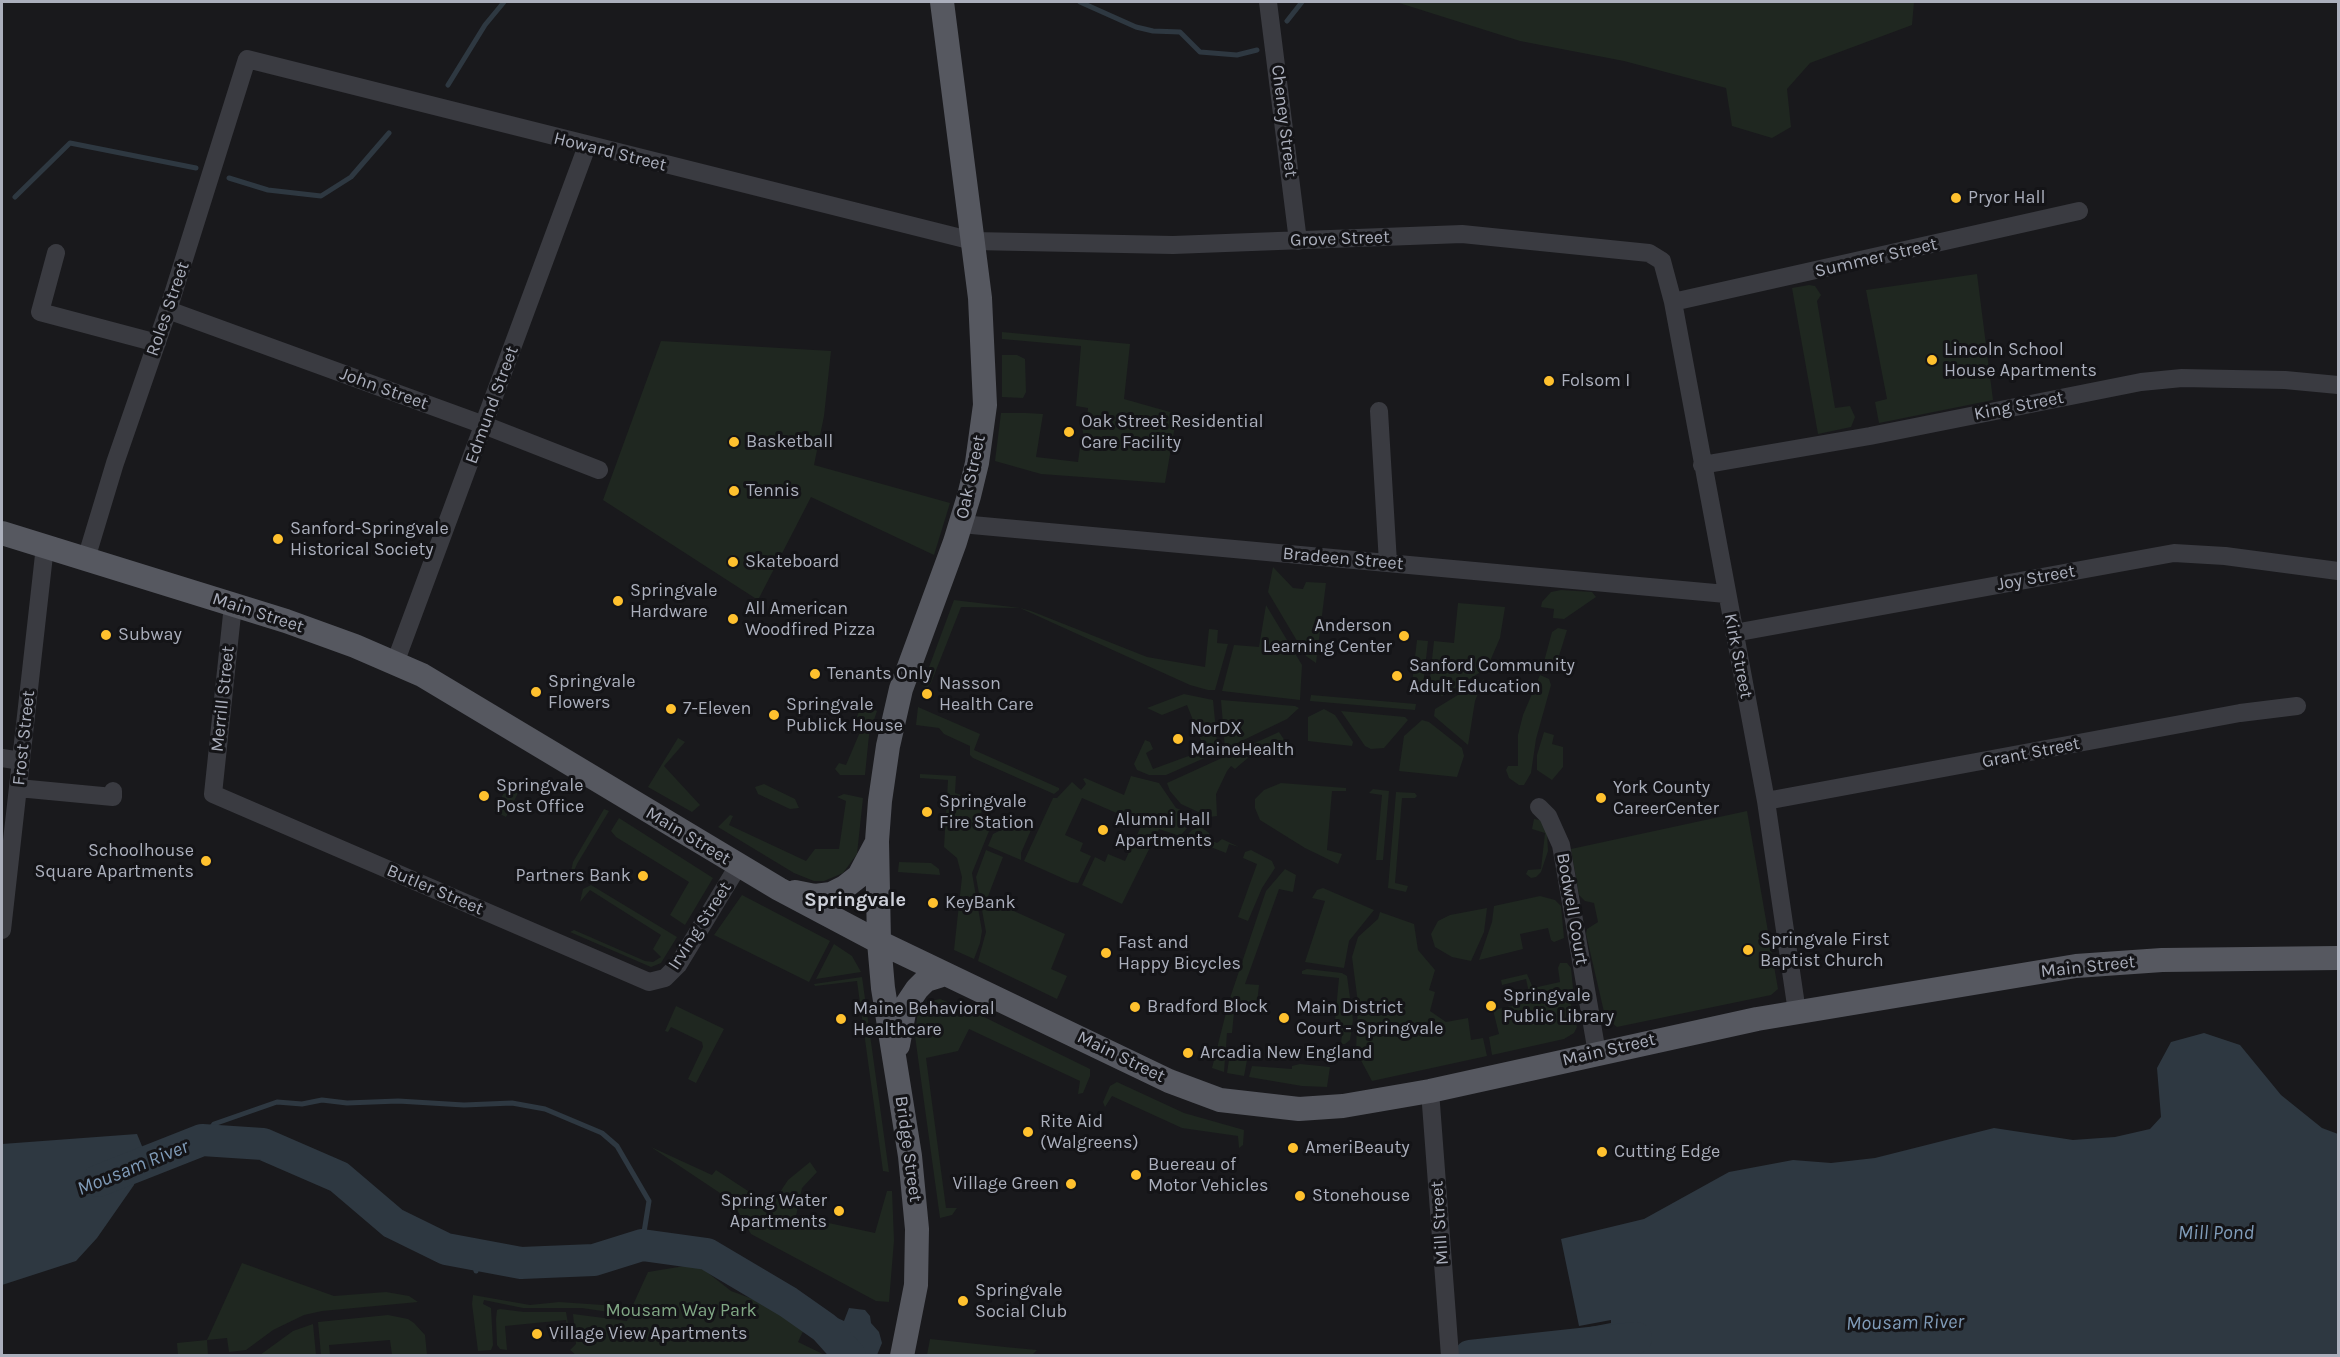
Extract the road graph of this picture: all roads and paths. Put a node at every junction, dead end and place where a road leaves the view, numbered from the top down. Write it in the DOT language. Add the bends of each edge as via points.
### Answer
graph roads {
  1 [pos="942,2"];
  2 [pos="1268,2"];
  3 [pos="247,59"];
  4 [pos="587,146"];
  5 [pos="2079,211"];
  6 [pos="973,241"];
  7 [pos="1298,241"];
  8 [pos="56,253"];
  9 [pos="1673,302"];
  10 [pos="168,310"];
  11 [pos="157,343"];
  12 [pos="2338,385"];
  13 [pos="1379,411"];
  14 [pos="484,425"];
  15 [pos="1702,465"];
  16 [pos="600,470"];
  17 [pos="961,524"];
  18 [pos="2,533"];
  19 [pos="45,546"];
  20 [pos="86,559"];
  21 [pos="1388,563"];
  22 [pos="2338,571"];
  23 [pos="1726,594"];
  24 [pos="232,605"];
  25 [pos="1734,633"];
  26 [pos="395,663"];
  27 [pos="2297,706"];
  28 [pos="2,758"];
  29 [pos="21,760"];
  30 [pos="18,788"];
  31 [pos="113,791"];
  32 [pos="213,794"];
  33 [pos="1766,801"];
  34 [pos="1539,807"];
  35 [pos="877,842"];
  36 [pos="738,866"];
  37 [pos="779,889"];
  38 [pos="2,930"];
  39 [pos="879,942"];
  40 [pos="2338,958"];
  41 [pos="945,974"];
  42 [pos="658,982"];
  43 [pos="1797,1012"];
  44 [pos="1597,1053"];
  45 [pos="895,1060"];
  46 [pos="1430,1091"];
  47 [pos="905,1347"];
  48 [pos="1450,1348"];
  1 -- 6 [label="main road, Oak Street"];
  2 -- 7 [label="street, Cheney Street"];
  3 -- 4 [label="street, Howard Street"];
  3 -- 10 [label="street, Roles Street"];
  4 -- 6 [label="street, Howard Street"];
  4 -- 14 [label="street, Edmund Street"];
  5 -- 9 [label="street, Summer Street"];
  6 -- 7 [label="street, Grove Street" via="1173,245"];
  6 -- 17 [label="main road, Oak Street" via="983,330 985,405 977,463"];
  7 -- 9 [label="street, Grove Street" via="1462,234 1649,253 1662,261"];
  8 -- 11 [label="street" via="40,312"];
  9 -- 15 [label="street, Kirk Street"];
  10 -- 11 [label="street, Roles Street"];
  10 -- 14 [label="street, John Street"];
  11 -- 20 [label="street, Roles Street"];
  12 -- 15 [label="street, King Street" via="2181,378 2140,382"];
  13 -- 21 [label="street"];
  14 -- 16 [label="street, John Street"];
  14 -- 26 [label="street, Edmund Street"];
  15 -- 23 [label="street, Kirk Street"];
  17 -- 21 [label="street, Bradeen Street"];
  17 -- 35 [label="main road, Oak Street" via="901,689 882,778"];
  18 -- 19 [label="main road, Main Street"];
  19 -- 20 [label="main road, Main Street"];
  19 -- 29 [label="street, Frost Street"];
  20 -- 24 [label="main road, Main Street"];
  21 -- 23 [label="street, Bradeen Street"];
  22 -- 25 [label="street, Joy Street" via="2174,553"];
  23 -- 25 [label="street, Kirk Street"];
  24 -- 26 [label="main road, Main Street"];
  24 -- 32 [label="street, Merrill Street"];
  25 -- 33 [label="street, Kirk Street"];
  26 -- 36 [label="main road, Main Street" via="445,687"];
  27 -- 33 [label="street, Grant Street" via="2240,713"];
  28 -- 29 [label="street"];
  29 -- 30 [label="street, Frost Street"];
  30 -- 31 [label="street" via="113,797"];
  30 -- 38 [label="street, Frost Street"];
  32 -- 42 [label="street, Butler Street" via="641,980"];
  33 -- 43 [label="street, Kirk Street"];
  34 -- 44 [label="street, Bodwell Court" via="1548,816 1561,845"];
  35 -- 37 [label="main road" via="859,876 831,894 815,896"];
  35 -- 39 [label="main road, Oak Street"];
  36 -- 37 [label="main road, Main Street"];
  36 -- 42 [label="street, Irving Street" via="678,965"];
  37 -- 39 [label="main road, Main Street"];
  39 -- 41 [label="main road, Main Street"];
  39 -- 45 [label="main road, Bridge Street"];
  40 -- 43 [label="main road, Main Street" via="2162,960 2076,966"];
  41 -- 45 [label="main road" via="926,980 905,1007"];
  41 -- 46 [label="main road, Main Street" via="1169,1081 1220,1100 1299,1109"];
  43 -- 44 [label="main road, Main Street"];
  44 -- 46 [label="main road, Main Street"];
  45 -- 47 [label="main road, Bridge Street" via="917,1228 916,1285"];
  46 -- 48 [label="street, Mill Street"];
}
